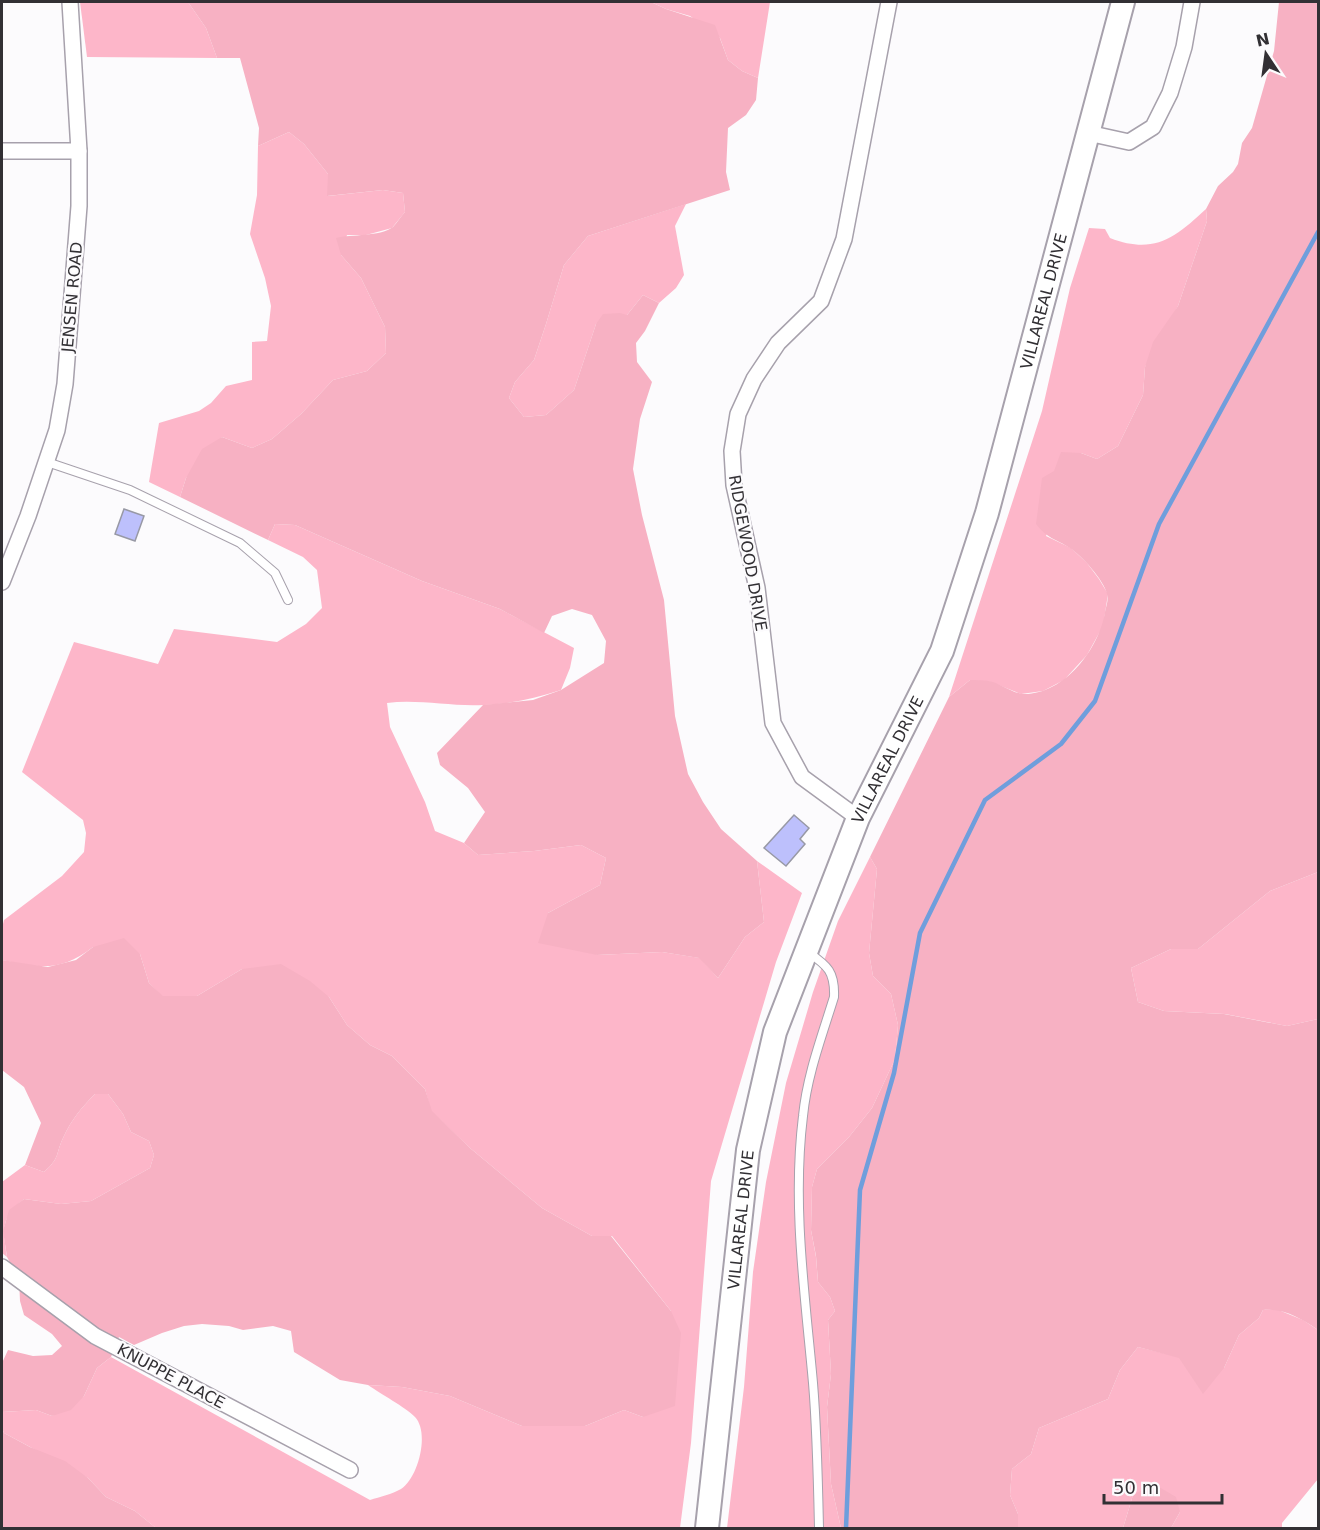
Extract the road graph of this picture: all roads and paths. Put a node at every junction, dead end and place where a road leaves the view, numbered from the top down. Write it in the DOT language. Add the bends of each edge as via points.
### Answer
graph roads {
  1 [pos="70,2"];
  2 [pos="890,2"];
  3 [pos="1123,2"];
  4 [pos="1192,2"];
  5 [pos="1088,133"];
  6 [pos="79,151"];
  7 [pos="2,152"];
  8 [pos="47,462"];
  9 [pos="2,582"];
  10 [pos="288,600"];
  11 [pos="858,818"];
  12 [pos="807,951"];
  13 [pos="2,1267"];
  14 [pos="350,1470"];
  15 [pos="707,1528"];
  16 [pos="819,1528"];
  1 -- 6 [label="street, JENSEN ROAD"];
  2 -- 11 [label="street, RIDGEWOOD DRIVE" via="844,239 821,302 778,343 754,379 738,414 732,451 734,485 757,588 772,723 802,777"];
  3 -- 5 [label="street, VILLAREAL DRIVE"];
  4 -- 5 [label="street" via="1170,93 1153,127 1129,142"];
  5 -- 11 [label="street, VILLAREAL DRIVE" via="987,513 942,651"];
  6 -- 7 [label="street"];
  6 -- 8 [label="street, JENSEN ROAD" via="80,206 65,384"];
  8 -- 9 [label="street, JENSEN ROAD"];
  8 -- 10 [label="lane" via="130,490 240,543 275,573"];
  11 -- 12 [label="street, VILLAREAL DRIVE"];
  12 -- 15 [label="street, VILLAREAL DRIVE" via="776,1032 748,1150"];
  12 -- 16 [label="lane" via="829,969 834,985 834,997 810,1077 799,1158 798,1208 814,1387"];
  13 -- 14 [label="street, KNUPPE PLACE" via="95,1336"];
}
